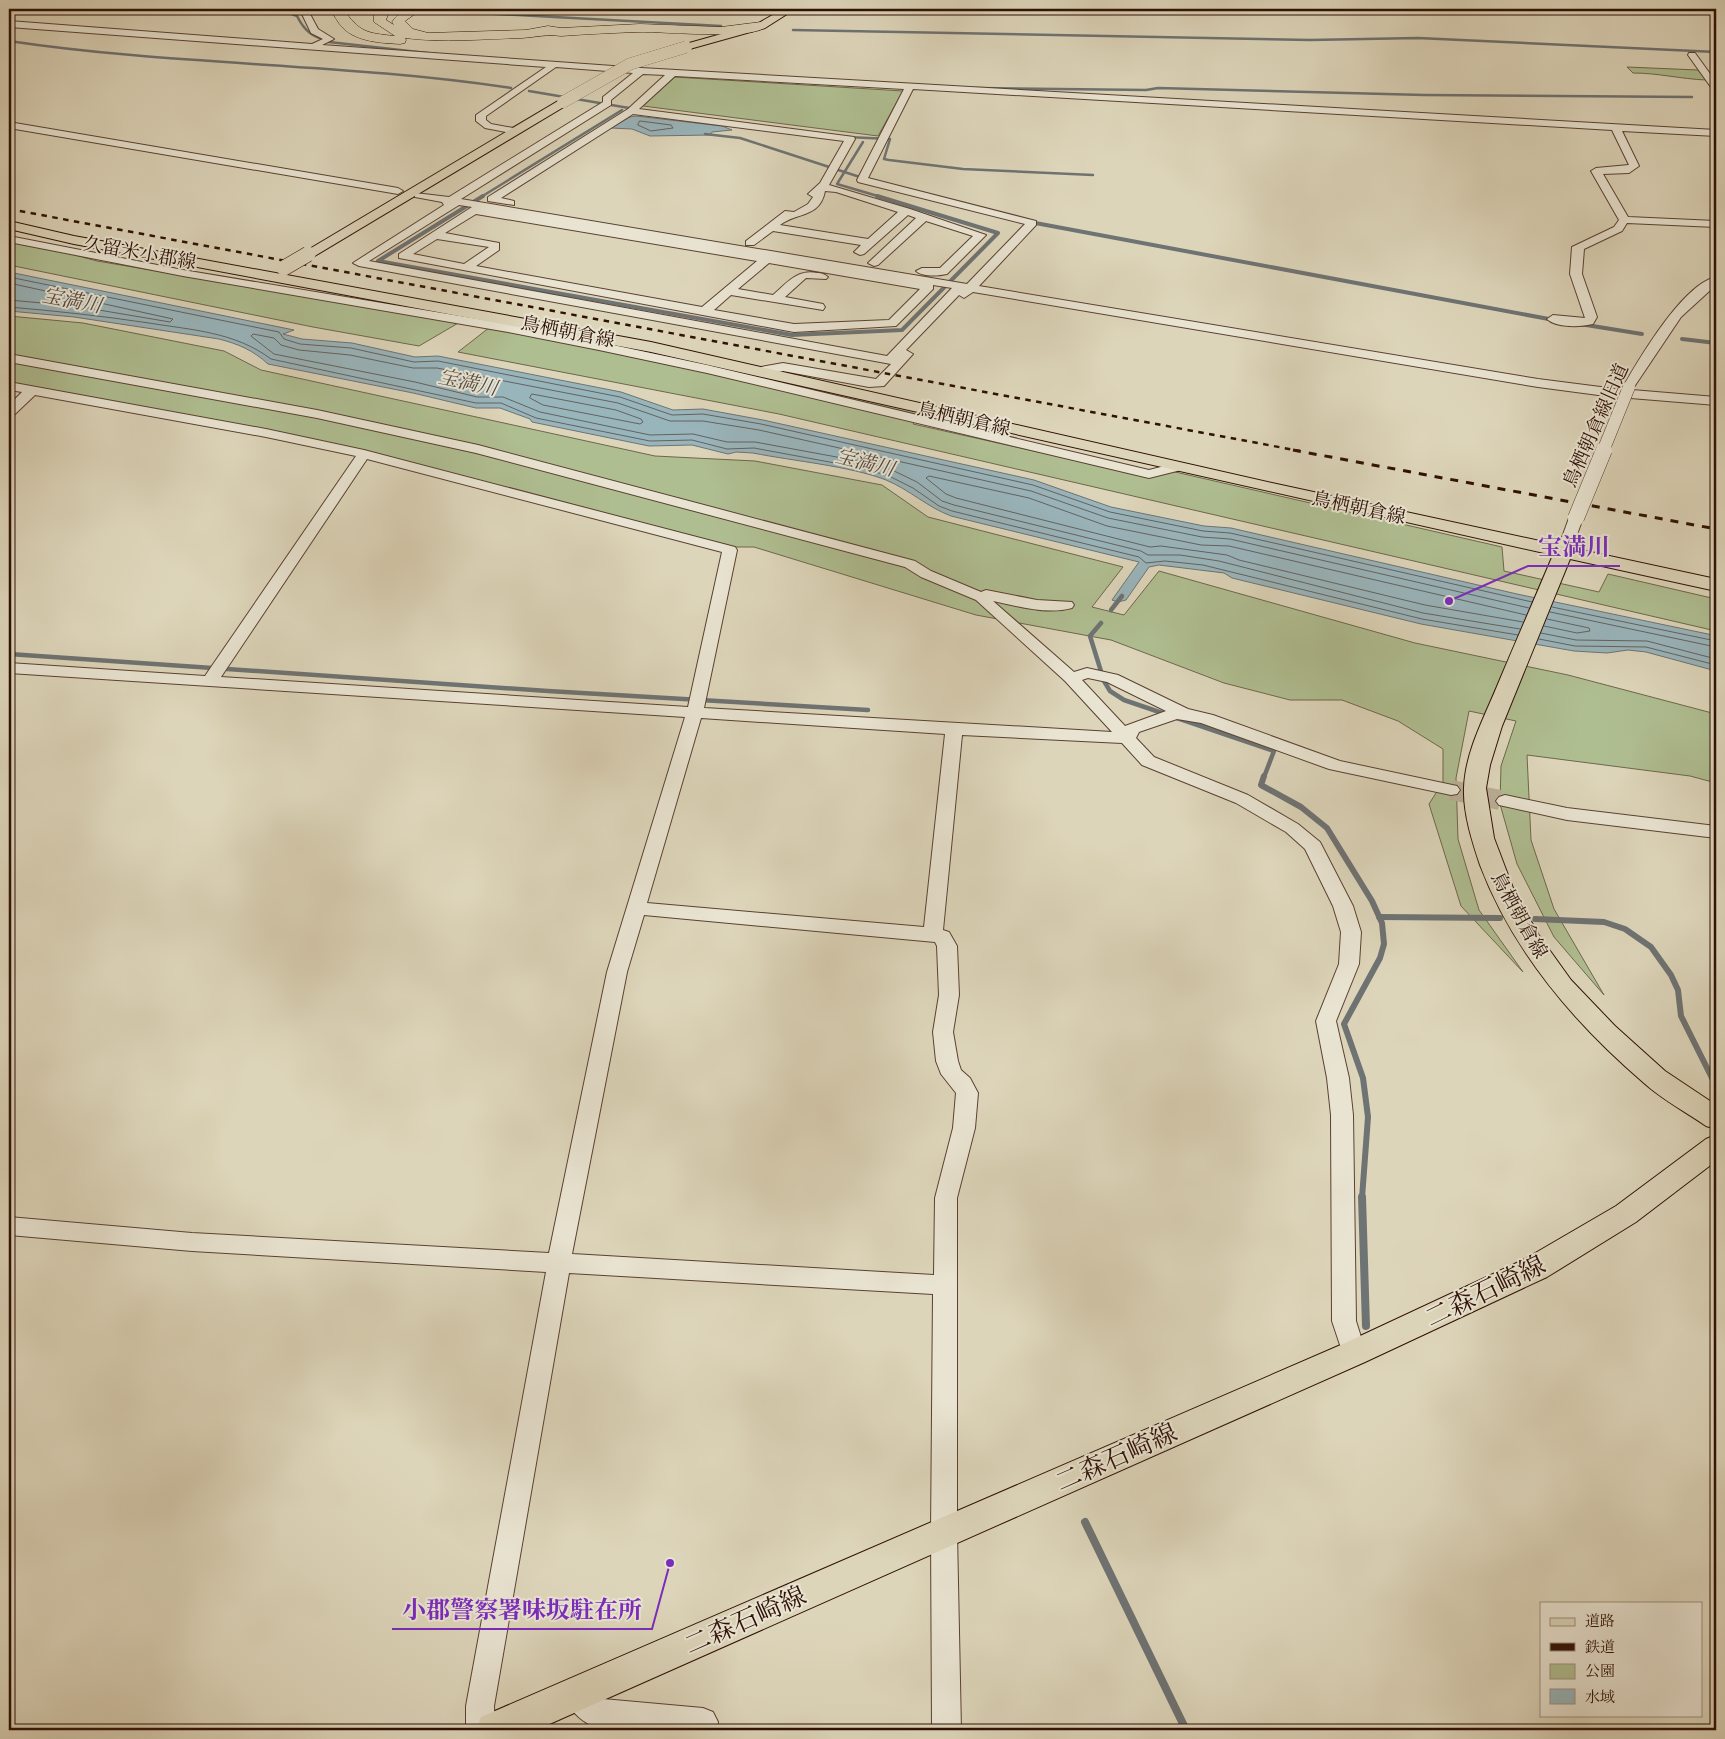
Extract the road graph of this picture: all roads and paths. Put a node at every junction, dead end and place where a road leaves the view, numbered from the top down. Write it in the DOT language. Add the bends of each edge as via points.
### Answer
graph roads {
  1 [pos="308,9"];
  2 [pos="336,9"];
  3 [pos="375,9"];
  4 [pos="384,9"];
  5 [pos="416,9"];
  6 [pos="790,9"];
  7 [pos="9,24"];
  8 [pos="762,26"];
  9 [pos="676,28"];
  10 [pos="562,33"];
  11 [pos="538,34"];
  12 [pos="428,37"];
  13 [pos="454,40"];
  14 [pos="715,40"];
  15 [pos="312,47"];
  16 [pos="1692,55"];
  17 [pos="554,65"];
  18 [pos="640,71"];
  19 [pos="1716,71"];
  20 [pos="1703,72"];
  21 [pos="673,73"];
  22 [pos="910,87"];
  23 [pos="1716,88"];
  24 [pos="631,111"];
  25 [pos="9,126"];
  26 [pos="1616,128"];
  27 [pos="516,130"];
  28 [pos="1716,133"];
  29 [pos="821,187"];
  30 [pos="398,191"];
  31 [pos="419,195"];
  32 [pos="455,201"];
  33 [pos="906,211"];
  34 [pos="924,216"];
  35 [pos="1624,220"];
  36 [pos="775,224"];
  37 [pos="1716,224"];
  38 [pos="9,225"];
  39 [pos="803,232"];
  40 [pos="434,234"];
  41 [pos="9,239"];
  42 [pos="874,240"];
  43 [pos="750,243"];
  44 [pos="783,248"];
  45 [pos="766,260"];
  46 [pos="845,260"];
  47 [pos="348,263"];
  48 [pos="874,264"];
  49 [pos="465,268"];
  50 [pos="278,272"];
  51 [pos="1716,280"];
  52 [pos="863,284"];
  53 [pos="970,287"];
  54 [pos="957,290"];
  55 [pos="729,291"];
  56 [pos="776,299"];
  57 [pos="819,307"];
  58 [pos="704,312"];
  59 [pos="1553,319"];
  60 [pos="921,334"];
  61 [pos="9,358"];
  62 [pos="760,371"];
  63 [pos="9,386"];
  64 [pos="31,391"];
  65 [pos="1716,401"];
  66 [pos="9,412"];
  67 [pos="364,454"];
  68 [pos="1176,466"];
  69 [pos="1564,551"];
  70 [pos="1713,585"];
  71 [pos="981,597"];
  72 [pos="1066,606"];
  73 [pos="9,668"];
  74 [pos="216,672"];
  75 [pos="1071,678"];
  76 [pos="697,703"];
  77 [pos="1182,713"];
  78 [pos="954,729"];
  79 [pos="1128,738"];
  80 [pos="1451,790"];
  81 [pos="1504,801"];
  82 [pos="1716,832"];
  83 [pos="636,908"];
  84 [pos="933,934"];
  85 [pos="1716,1119"];
  86 [pos="1716,1146"];
  87 [pos="9,1226"];
  88 [pos="558,1263"];
  89 [pos="945,1285"];
  90 [pos="1354,1352"];
  91 [pos="944,1533"];
  92 [pos="577,1694"];
  93 [pos="480,1730"];
  94 [pos="494,1730"];
  95 [pos="702,1730"];
  96 [pos="947,1730"];
  1 -- 15 [label="street" via="306,14 314,31 330,40"];
  2 -- 13 [label="highway" via="348,25 367,35 398,40"];
  3 -- 13 [label="highway" via="370,15 370,24 378,30 400,36"];
  4 -- 12 [label="highway" via="380,22 386,28"];
  5 -- 12 [label="highway" via="402,16 398,22 409,32"];
  6 -- 8 [label="main road"];
  7 -- 15 [label="street"];
  8 -- 9 [label="highway" via="721,32"];
  8 -- 14 [label="main road"];
  9 -- 10 [label="highway"];
  9 -- 14 [label="highway"];
  10 -- 11 [label="highway" via="549,38"];
  10 -- 14 [label="highway" via="659,30"];
  11 -- 12 [label="highway"];
  11 -- 13 [label="highway"];
  14 -- 27 [label="main road, bridge" via="630,64"];
  15 -- 17 [label="street"];
  16 -- 20 [label="street"];
  17 -- 18 [label="street"];
  17 -- 27 [label="street" via="481,115 481,121 488,126"];
  18 -- 21 [label="street"];
  18 -- 32 [label="street" via="606,99 608,104"];
  19 -- 20 [label="street"];
  20 -- 23 [label="street"];
  21 -- 22 [label="street"];
  21 -- 24 [label="street"];
  22 -- 26 [label="street"];
  22 -- 53 [label="street" via="862,180 1032,223"];
  24 -- 29 [label="street" via="850,139"];
  24 -- 43 [label="street" via="492,199"];
  25 -- 30 [label="street"];
  26 -- 28 [label="street"];
  26 -- 35 [label="street" via="1634,166 1629,170 1596,171"];
  27 -- 50 [label="main road, bridge"];
  29 -- 33 [label="street"];
  29 -- 36 [label="street" via="818,201 804,212"];
  31 -- 32 [label="street"];
  32 -- 46 [label="street"];
  32 -- 47 [label="street"];
  32 -- 60 [label="street" via="359,263 890,360"];
  33 -- 34 [label="street"];
  33 -- 42 [label="street"];
  34 -- 48 [label="street"];
  34 -- 48 [label="street" via="979,236 943,272"];
  35 -- 37 [label="street"];
  35 -- 59 [label="street" via="1618,229 1578,247 1576,274 1591,317 1589,321"];
  36 -- 39 [label="street"];
  36 -- 42 [label="street"];
  36 -- 43 [label="street"];
  38 -- 50 [label="main road, 久留米小郡線" via="74,240"];
  39 -- 42 [label="street"];
  39 -- 44 [label="street"];
  40 -- 45 [label="street" via="474,210"];
  40 -- 49 [label="street" via="495,245"];
  40 -- 49 [label="street" via="403,256"];
  41 -- 68 [label="street" via="183,273 590,344 1149,474"];
  42 -- 46 [label="street"];
  43 -- 44 [label="street"];
  44 -- 46 [label="street"];
  45 -- 46 [label="street"];
  45 -- 55 [label="street"];
  46 -- 48 [label="street"];
  46 -- 53 [label="street"];
  46 -- 58 [label="street" via="928,287 892,324 794,328"];
  49 -- 58 [label="street"];
  50 -- 62 [label="main road, 鳥栖朝倉線"];
  51 -- 69 [label="street, 鳥栖朝倉線旧道, bridge" via="1674,317 1629,387"];
  52 -- 56 [label="street" via="807,274"];
  53 -- 60 [label="street"];
  53 -- 65 [label="street" via="1538,382 1606,392"];
  54 -- 60 [label="street"];
  55 -- 56 [label="street"];
  55 -- 58 [label="street"];
  56 -- 57 [label="street"];
  60 -- 62 [label="street" via="879,383 869,384 783,367"];
  61 -- 71 [label="street" via="317,414 478,449 910,564"];
  62 -- 68 [label="main road, 鳥栖朝倉線"];
  63 -- 64 [label="street"];
  64 -- 66 [label="street"];
  64 -- 67 [label="street"];
  67 -- 74 [label="street"];
  67 -- 76 [label="street" via="730,550"];
  68 -- 69 [label="main road, 鳥栖朝倉線"];
  69 -- 70 [label="main road"];
  69 -- 85 [label="main road, 鳥栖朝倉線" via="1479,765 1474,788 1482,838 1501,888 1527,937 1562,986 1655,1078"];
  71 -- 72 [label="street" via="986,594 1037,606"];
  71 -- 75 [label="street"];
  73 -- 74 [label="street"];
  74 -- 76 [label="street"];
  75 -- 77 [label="street" via="1087,673 1112,678"];
  75 -- 79 [label="street"];
  76 -- 78 [label="street"];
  76 -- 83 [label="street"];
  77 -- 79 [label="street" via="1131,729"];
  77 -- 80 [label="street" via="1335,765"];
  78 -- 79 [label="street"];
  78 -- 84 [label="street"];
  79 -- 90 [label="street" via="1148,761 1242,799 1292,828 1313,846 1343,906 1351,932 1349,964 1326,1021 1342,1115 1344,1321"];
  81 -- 82 [label="street" via="1567,814"];
  83 -- 84 [label="street"];
  83 -- 88 [label="street" via="617,972"];
  84 -- 89 [label="street" via="942,937 948,946 949,995 943,1032 946,1061 967,1093 964,1128 946,1198"];
  86 -- 90 [label="main road, 二森石崎線" via="1626,1214 1536,1268"];
  87 -- 88 [label="street" via="192,1242"];
  88 -- 89 [label="street"];
  88 -- 93 [label="street" via="480,1706"];
  89 -- 91 [label="street"];
  90 -- 91 [label="main road, 二森石崎線"];
  91 -- 92 [label="main road, 二森石崎線"];
  91 -- 96 [label="street"];
  92 -- 94 [label="main road, 二森石崎線"];
  92 -- 95 [label="street" via="596,1713 703,1722"];
}
